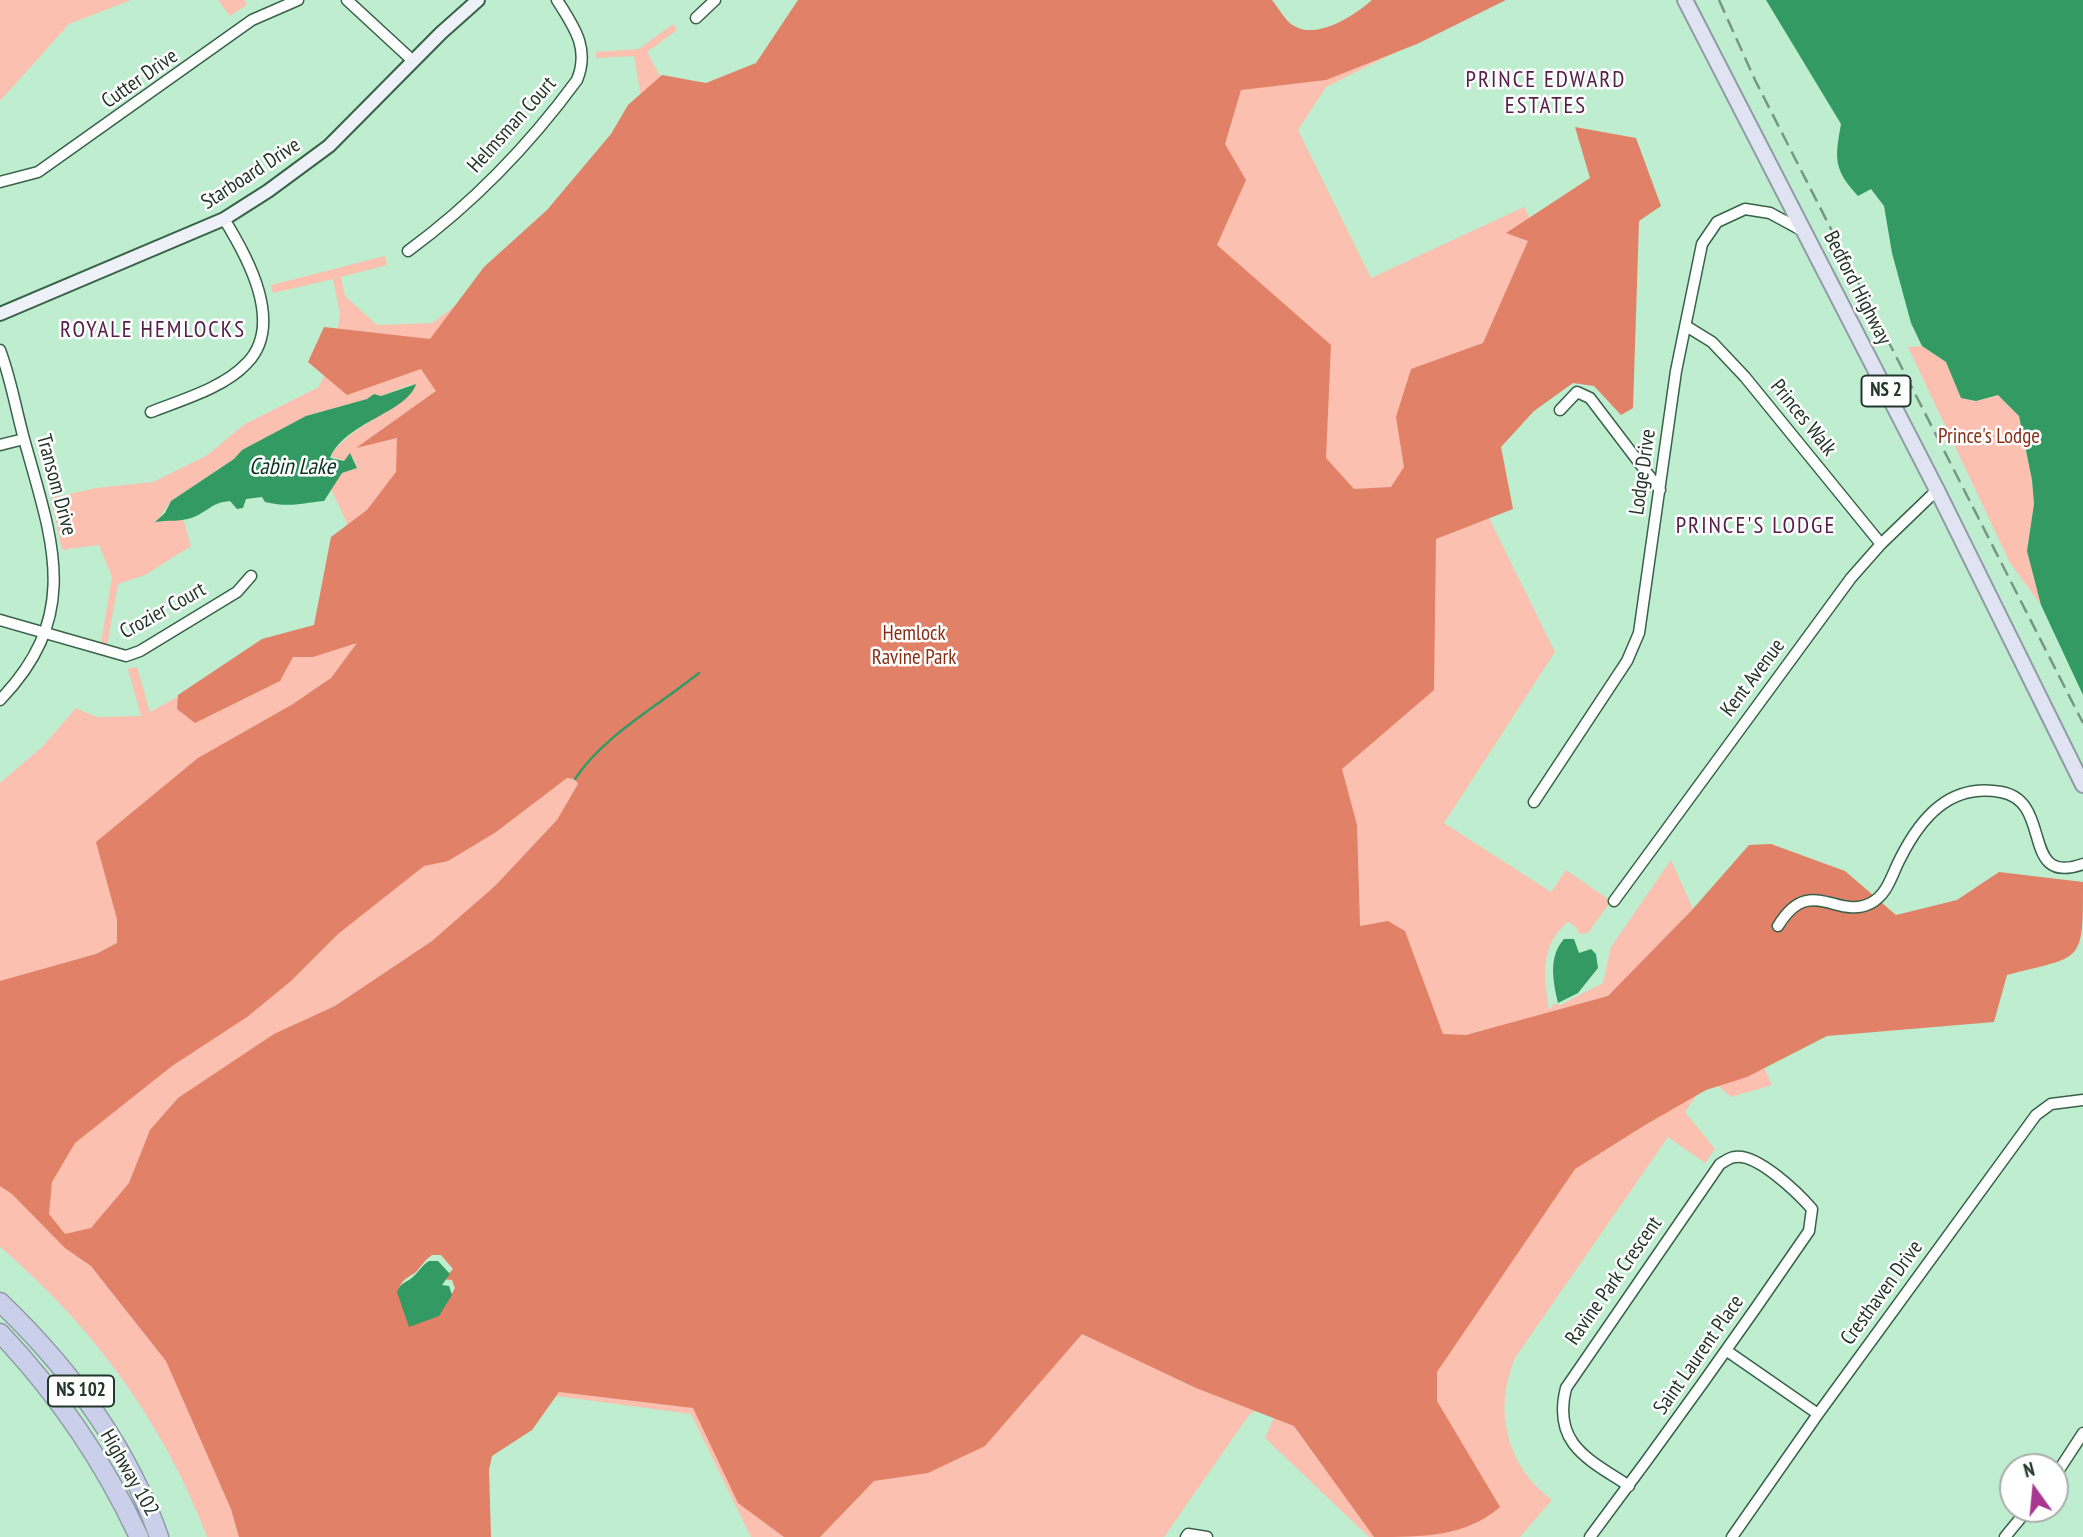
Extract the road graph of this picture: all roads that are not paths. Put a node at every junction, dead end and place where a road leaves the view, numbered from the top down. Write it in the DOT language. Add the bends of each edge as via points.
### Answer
graph roads {
  1 [pos="298,0"];
  2 [pos="346,0"];
  3 [pos="478,0"];
  4 [pos="557,0"];
  5 [pos="715,0"];
  6 [pos="1685,0"];
  7 [pos="696,18"];
  8 [pos="413,61"];
  9 [pos="0,182"];
  10 [pos="224,219"];
  11 [pos="1805,232"];
  12 [pos="408,251"];
  13 [pos="0,314"];
  14 [pos="1686,326"];
  15 [pos="0,350"];
  16 [pos="1560,410"];
  17 [pos="151,412"];
  18 [pos="24,439"];
  19 [pos="0,444"];
  20 [pos="1937,489"];
  21 [pos="1660,490"];
  22 [pos="1881,544"];
  23 [pos="251,576"];
  24 [pos="0,620"];
  25 [pos="45,632"];
  26 [pos="0,700"];
  27 [pos="2083,785"];
  28 [pos="1534,802"];
  29 [pos="2083,864"];
  30 [pos="1614,901"];
  31 [pos="1778,926"];
  32 [pos="2083,1100"];
  33 [pos="1796,1190"];
  34 [pos="0,1302"];
  35 [pos="0,1334"];
  36 [pos="1727,1351"];
  37 [pos="1818,1414"];
  38 [pos="2083,1433"];
  39 [pos="93,1454"];
  40 [pos="2069,1454"];
  41 [pos="1629,1486"];
  42 [pos="143,1493"];
  43 [pos="2016,1523"];
  44 [pos="1206,1536"];
  45 [pos="127,1537"];
  46 [pos="139,1537"];
  47 [pos="159,1537"];
  48 [pos="166,1537"];
  49 [pos="1186,1537"];
  50 [pos="1590,1537"];
  51 [pos="1732,1537"];
  52 [pos="2005,1537"];
  1 -- 9 [label="street, Cutter Drive" via="252,20 38,172"];
  2 -- 8 [label="street"];
  3 -- 8 [label="street, Starboard Drive"];
  4 -- 12 [label="street, Helmsman Court" via="582,44 577,80 508,162"];
  5 -- 7 [label="street"];
  6 -- 11 [label="main road, Bedford Highway / NS 2"];
  8 -- 10 [label="street, Starboard Drive" via="328,146"];
  10 -- 13 [label="street, Starboard Drive"];
  10 -- 17 [label="street" via="261,290 259,347 230,377"];
  11 -- 14 [label="street, Lodge Drive" via="1758,209 1717,222 1700,249"];
  11 -- 20 [label="main road, Bedford Highway / NS 2"];
  14 -- 21 [label="street, Lodge Drive"];
  14 -- 22 [label="street, Princes Walk" via="1712,342 1745,377"];
  15 -- 18 [label="street, Transom Drive"];
  16 -- 21 [label="street" via="1577,392 1590,398"];
  18 -- 19 [label="street"];
  18 -- 25 [label="street, Transom Drive" via="45,507 54,557 54,595"];
  20 -- 22 [label="street, Kent Avenue"];
  20 -- 27 [label="main road, Bedford Highway / NS 2"];
  21 -- 28 [label="street, Lodge Drive" via="1639,633 1627,661"];
  22 -- 30 [label="street, Kent Avenue" via="1773,682"];
  23 -- 25 [label="street, Crozier Court" via="237,592 126,656"];
  24 -- 25 [label="street, Crozier Court"];
  25 -- 26 [label="street, Transom Drive" via="23,677"];
  29 -- 31 [label="street" via="2065,868 2048,862 2039,847 2029,808 2012,796 1967,791 1919,824 1888,886 1872,902 1844,906 1815,899 1790,910"];
  32 -- 37 [label="street, Cresthaven Drive" via="2051,1104 2036,1115"];
  33 -- 36 [label="street, Saint Laurent Place" via="1812,1209 1809,1231"];
  33 -- 41 [label="street, Ravine Park Crescent" via="1749,1158 1734,1157 1720,1164 1566,1388 1561,1410 1567,1436 1581,1454"];
  34 -- 42 [label="highway, Highway 102 / NS 102" via="89,1400"];
  35 -- 39 [label="highway, Highway 102 / NS 102" via="38,1376"];
  36 -- 37 [label="street"];
  36 -- 41 [label="street, Saint Laurent Place"];
  37 -- 51 [label="street, Cresthaven Drive"];
  38 -- 40 [label="street"];
  39 -- 45 [label="highway"];
  39 -- 46 [label="highway, Highway 102 / NS 102" via="115,1486"];
  41 -- 50 [label="street, Saint Laurent Place"];
  42 -- 47 [label="highway, Highway 102 / NS 102"];
  42 -- 48 [label="highway"];
  43 -- 52 [label="street"];
  44 -- 49 [label="street"];
}
